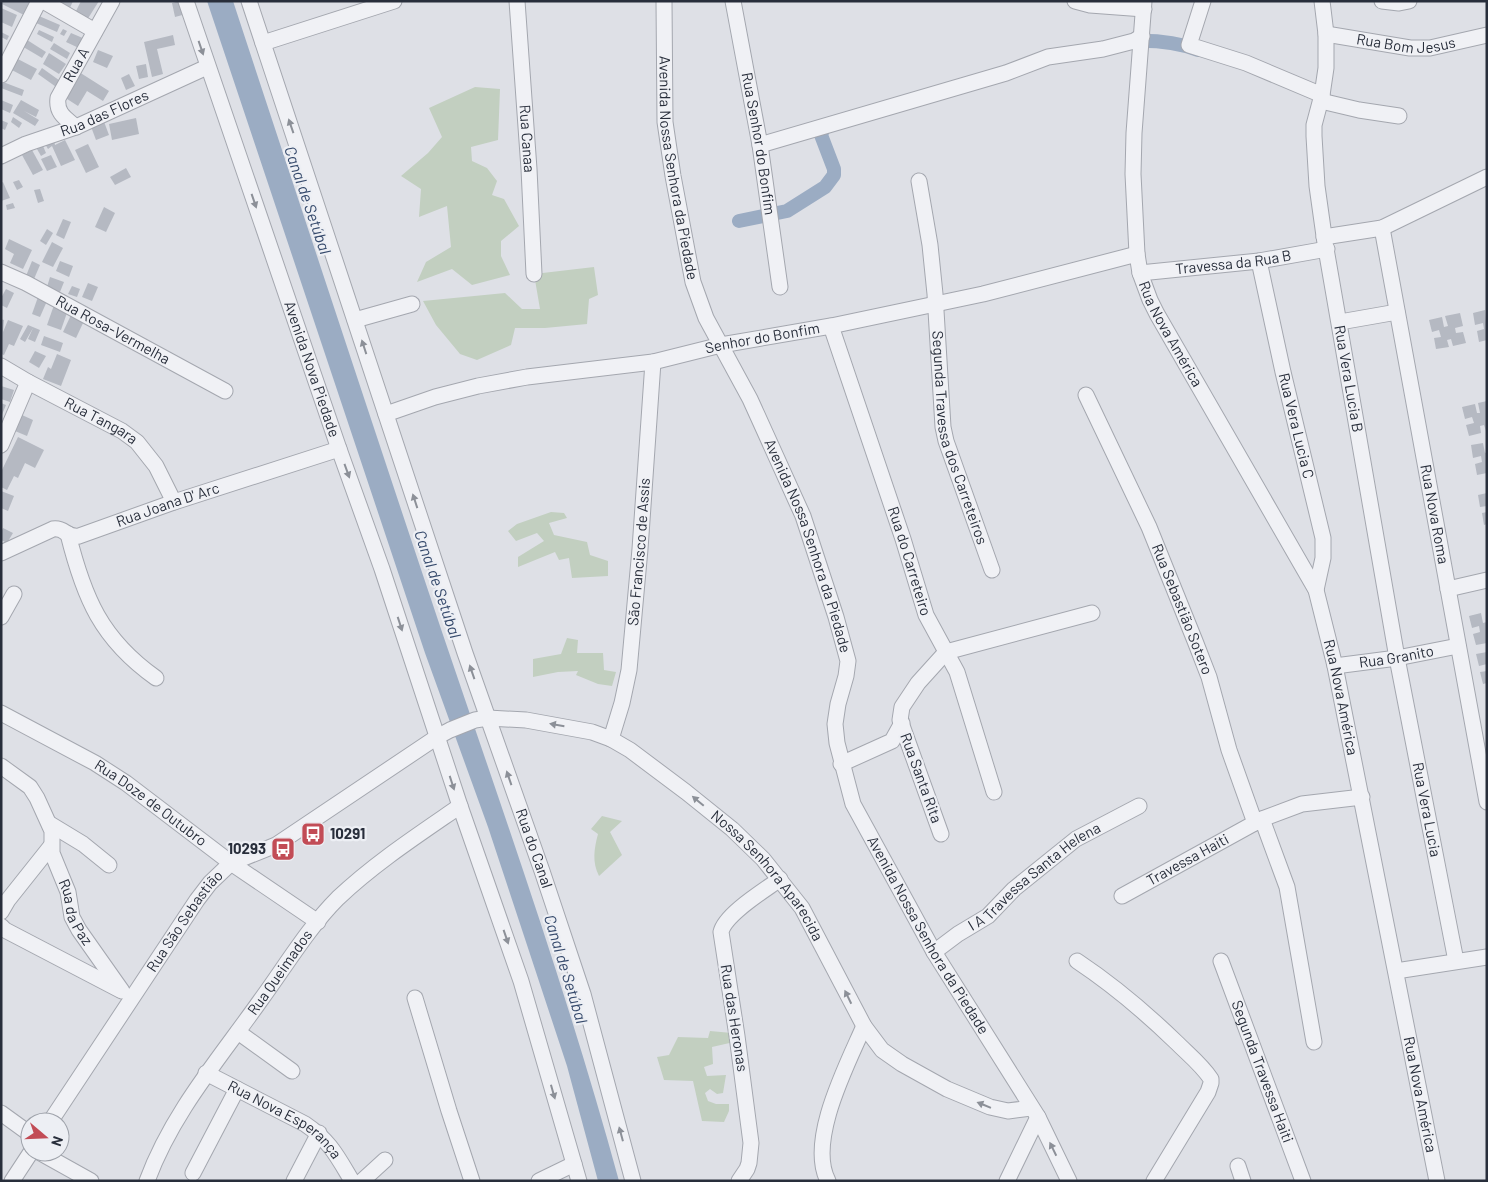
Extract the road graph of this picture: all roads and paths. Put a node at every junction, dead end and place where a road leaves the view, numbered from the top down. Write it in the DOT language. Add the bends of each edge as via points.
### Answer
graph roads {
  1 [pos="41,1"];
  2 [pos="112,1"];
  3 [pos="186,1"];
  4 [pos="249,1"];
  5 [pos="394,1"];
  6 [pos="517,1"];
  7 [pos="664,1"];
  8 [pos="733,1"];
  9 [pos="1075,1"];
  10 [pos="1203,1"];
  11 [pos="1322,1"];
  12 [pos="1382,1"];
  13 [pos="1409,1"];
  14 [pos="1144,5"];
  15 [pos="95,31"];
  16 [pos="1326,34"];
  17 [pos="1487,35"];
  18 [pos="1137,39"];
  19 [pos="263,43"];
  20 [pos="207,67"];
  21 [pos="1,75"];
  22 [pos="1322,98"];
  23 [pos="1399,116"];
  24 [pos="76,127"];
  25 [pos="760,145"];
  26 [pos="1,156"];
  27 [pos="1487,178"];
  28 [pos="919,181"];
  29 [pos="1382,228"];
  30 [pos="1325,243"];
  31 [pos="1137,254"];
  32 [pos="1259,261"];
  33 [pos="1,272"];
  34 [pos="1140,273"];
  35 [pos="534,274"];
  36 [pos="780,288"];
  37 [pos="936,299"];
  38 [pos="412,304"];
  39 [pos="1397,312"];
  40 [pos="355,320"];
  41 [pos="1340,322"];
  42 [pos="831,326"];
  43 [pos="721,345"];
  44 [pos="653,362"];
  45 [pos="1,366"];
  46 [pos="28,382"];
  47 [pos="225,390"];
  48 [pos="1086,396"];
  49 [pos="386,414"];
  50 [pos="1,445"];
  51 [pos="339,449"];
  52 [pos="174,502"];
  53 [pos="68,534"];
  54 [pos="1,554"];
  55 [pos="992,570"];
  56 [pos="1487,580"];
  57 [pos="1448,589"];
  58 [pos="1316,590"];
  59 [pos="14,594"];
  60 [pos="1092,613"];
  61 [pos="1,617"];
  62 [pos="1458,646"];
  63 [pos="946,652"];
  64 [pos="1397,658"];
  65 [pos="1335,666"];
  66 [pos="156,678"];
  67 [pos="1,713"];
  68 [pos="481,719"];
  69 [pos="902,723"];
  70 [pos="443,734"];
  71 [pos="611,739"];
  72 [pos="842,764"];
  73 [pos="1,766"];
  74 [pos="994,792"];
  75 [pos="1362,796"];
  76 [pos="1487,802"];
  77 [pos="460,806"];
  78 [pos="1139,806"];
  79 [pos="1258,821"];
  80 [pos="50,824"];
  81 [pos="941,834"];
  82 [pos="51,846"];
  83 [pos="231,863"];
  84 [pos="109,865"];
  85 [pos="780,879"];
  86 [pos="1122,896"];
  87 [pos="1,912"];
  88 [pos="318,922"];
  89 [pos="3,928"];
  90 [pos="934,952"];
  91 [pos="1487,957"];
  92 [pos="1077,961"];
  93 [pos="1221,961"];
  94 [pos="1456,961"];
  95 [pos="1396,971"];
  96 [pos="126,994"];
  97 [pos="415,998"];
  98 [pos="864,1026"];
  99 [pos="238,1032"];
  100 [pos="1314,1042"];
  101 [pos="292,1071"];
  102 [pos="206,1072"];
  103 [pos="237,1089"];
  104 [pos="56,1112"];
  105 [pos="1035,1112"];
  106 [pos="1,1114"];
  107 [pos="20,1127"];
  108 [pos="319,1133"];
  109 [pos="385,1160"];
  110 [pos="24,1162"];
  111 [pos="57,1162"];
  112 [pos="574,1164"];
  113 [pos="1238,1166"];
  114 [pos="193,1173"];
  115 [pos="12,1181"];
  116 [pos="90,1181"];
  117 [pos="147,1181"];
  118 [pos="294,1181"];
  119 [pos="352,1181"];
  120 [pos="362,1181"];
  121 [pos="472,1181"];
  122 [pos="539,1181"];
  123 [pos="579,1181"];
  124 [pos="633,1181"];
  125 [pos="738,1181"];
  126 [pos="828,1181"];
  127 [pos="1007,1181"];
  128 [pos="1069,1181"];
  129 [pos="1154,1181"];
  130 [pos="1243,1181"];
  131 [pos="1303,1181"];
  132 [pos="1436,1181"];
  1 -- 15 [label="street"];
  1 -- 21 [label="street"];
  2 -- 15 [label="street, Rua A"];
  3 -- 20 [label="street, Avenida Nova Piedade, one-way"];
  4 -- 19 [label="street"];
  5 -- 19 [label="street"];
  6 -- 35 [label="street, Rua Canaa"];
  7 -- 43 [label="street, Avenida Nossa Senhora da Piedade" via="665,122 673,176 693,282 706,318"];
  8 -- 25 [label="street, Rua Senhor do Bonfim"];
  9 -- 14 [label="street" via="1090,5"];
  10 -- 22 [label="street" via="1189,45 1254,66"];
  11 -- 16 [label="street, Rua Vera Lucia B"];
  12 -- 13 [label="street"];
  14 -- 18 [label="street, Rua Nova América"];
  15 -- 24 [label="street, Rua A" via="58,98 59,112"];
  16 -- 17 [label="street, Rua Bom Jesus" via="1410,48 1430,48"];
  16 -- 22 [label="street, Rua Vera Lucia B"];
  18 -- 25 [label="street" via="1103,49 1048,57 1006,73"];
  18 -- 31 [label="street, Rua Nova América" via="1141,58 1133,154"];
  40 -- 19 [label="street, one-way"];
  20 -- 24 [label="street, Rua das Flores"];
  20 -- 51 [label="street, Avenida Nova Piedade, one-way"];
  22 -- 23 [label="street" via="1359,110"];
  22 -- 30 [label="street, Rua Vera Lucia B" via="1314,136"];
  24 -- 26 [label="street, Rua das Flores"];
  25 -- 36 [label="street, Rua Senhor do Bonfim"];
  27 -- 29 [label="street, Travessa da Rua B"];
  28 -- 37 [label="street, Segunda Travessa dos Carreteiros"];
  29 -- 30 [label="street, Travessa da Rua B"];
  29 -- 39 [label="street, Rua Nova Roma"];
  30 -- 32 [label="street, Travessa da Rua B"];
  30 -- 41 [label="street, Rua Vera Lucia B"];
  31 -- 34 [label="street, Rua Nova América"];
  31 -- 37 [label="street, Senhor do Bonfim"];
  32 -- 34 [label="street, Travessa da Rua B"];
  32 -- 58 [label="street, Rua Vera Lucia C" via="1324,544"];
  33 -- 47 [label="street, Rua Rosa-Vermelha"];
  34 -- 58 [label="street, Rua Nova América" via="1162,322"];
  37 -- 42 [label="street, Senhor do Bonfim"];
  37 -- 55 [label="street, Segunda Travessa dos Carreteiros" via="943,427"];
  38 -- 40 [label="street"];
  39 -- 41 [label="street"];
  39 -- 57 [label="street, Rua Nova Roma"];
  49 -- 40 [label="street, one-way"];
  41 -- 64 [label="street, Rua Vera Lucia B"];
  42 -- 43 [label="street, Senhor do Bonfim"];
  42 -- 63 [label="street, Rua do Carreteiro" via="926,615"];
  43 -- 44 [label="street, Senhor do Bonfim"];
  43 -- 72 [label="street, Avenida Nossa Senhora da Piedade" via="750,399 802,516 836,617 848,661 835,724"];
  44 -- 49 [label="street, Senhor do Bonfim" via="478,386"];
  44 -- 71 [label="street, São Francisco de Assis" via="629,670"];
  45 -- 46 [label="street, Rua Tangara"];
  46 -- 50 [label="street"];
  46 -- 52 [label="street, Rua Tangara" via="137,442 156,466"];
  48 -- 79 [label="street, Rua Sebastião Sotero" via="1149,527 1209,677 1229,750"];
  68 -- 49 [label="street, one-way"];
  51 -- 52 [label="street, Rua Joana D' Arc"];
  51 -- 70 [label="street, Avenida Nova Piedade, one-way"];
  52 -- 53 [label="street, Rua Joana D' Arc" via="79,536"];
  53 -- 54 [label="street, Rua Joana D' Arc" via="53,529"];
  53 -- 66 [label="street" via="81,580 107,632 138,666"];
  56 -- 57 [label="street"];
  57 -- 62 [label="street, Rua Nova Roma"];
  58 -- 65 [label="street, Rua Nova América"];
  59 -- 61 [label="street"];
  60 -- 63 [label="street"];
  62 -- 64 [label="street, Rua Granito"];
  62 -- 76 [label="street, Rua Nova Roma"];
  63 -- 69 [label="street" via="904,704"];
  63 -- 74 [label="street, Rua do Carreteiro" via="959,677"];
  64 -- 65 [label="street, Rua Granito"];
  64 -- 94 [label="street, Rua Vera Lucia"];
  65 -- 75 [label="street, Rua Nova América"];
  67 -- 83 [label="street, Rua Doze de Outubro" via="126,783"];
  68 -- 70 [label="street, Nossa Senhora Aparecida"];
  71 -- 68 [label="street, Nossa Senhora Aparecida, one-way" via="560,725"];
  124 -- 68 [label="street, Rua do Canal, one-way" via="583,994 542,871"];
  69 -- 72 [label="street" via="892,741"];
  69 -- 81 [label="street, Rua Santa Rita"];
  70 -- 77 [label="street, one-way"];
  70 -- 83 [label="street, Rua São Sebastião" via="276,845"];
  85 -- 71 [label="street, Nossa Senhora Aparecida, one-way" via="732,829 630,750"];
  72 -- 90 [label="street, Avenida Nossa Senhora da Piedade" via="854,804"];
  73 -- 80 [label="street, Rua da Paz" via="30,787"];
  75 -- 79 [label="street" via="1302,804"];
  75 -- 95 [label="street, Rua Nova América"];
  77 -- 88 [label="street, Rua Queimados" via="370,870"];
  77 -- 112 [label="street, one-way" via="521,981"];
  78 -- 90 [label="street, I A Travessa Santa Helena" via="1076,839 1014,889 988,916"];
  79 -- 86 [label="street, Travessa Haiti"];
  79 -- 100 [label="street, Rua Sebastião Sotero" via="1287,887"];
  80 -- 82 [label="street, Rua da Paz"];
  80 -- 84 [label="street"];
  82 -- 87 [label="street"];
  82 -- 96 [label="street, Rua da Paz" via="68,892 72,917"];
  83 -- 88 [label="street, Rua Doze de Outubro"];
  83 -- 96 [label="street, Rua São Sebastião" via="210,883"];
  98 -- 85 [label="street, Nossa Senhora Aparecida, one-way" via="810,922"];
  85 -- 125 [label="street, Rua das Heronas" via="725,922 721,932 751,1143 749,1164"];
  88 -- 99 [label="street, Rua Queimados"];
  89 -- 96 [label="street"];
  90 -- 105 [label="street, Avenida Nossa Senhora da Piedade"];
  91 -- 94 [label="street"];
  92 -- 129 [label="street" via="1125,995 1193,1058 1210,1079 1208,1092"];
  93 -- 131 [label="street, Segunda Travessa Haiti"];
  94 -- 95 [label="street"];
  95 -- 132 [label="street, Rua Nova América"];
  96 -- 104 [label="street, Rua São Sebastião"];
  97 -- 121 [label="street"];
  105 -- 98 [label="street, Nossa Senhora Aparecida, one-way" via="1002,1111 946,1090 882,1050"];
  98 -- 126 [label="street" via="836,1091 825,1129 822,1167"];
  99 -- 101 [label="street"];
  99 -- 102 [label="street, Rua Queimados"];
  102 -- 103 [label="street, Rua Nova Esperança"];
  102 -- 117 [label="street, Rua Queimados" via="176,1119"];
  103 -- 108 [label="street, Rua Nova Esperança"];
  103 -- 114 [label="street"];
  105 -- 127 [label="street"];
  128 -- 105 [label="street, Avenida Nossa Senhora da Piedade, one-way"];
  106 -- 107 [label="street"];
  108 -- 118 [label="street"];
  108 -- 119 [label="street, Rua Nova Esperança"];
  109 -- 120 [label="street"];
  110 -- 115 [label="street"];
  111 -- 116 [label="street"];
  112 -- 122 [label="street"];
  112 -- 123 [label="street"];
  113 -- 130 [label="street"];
}
